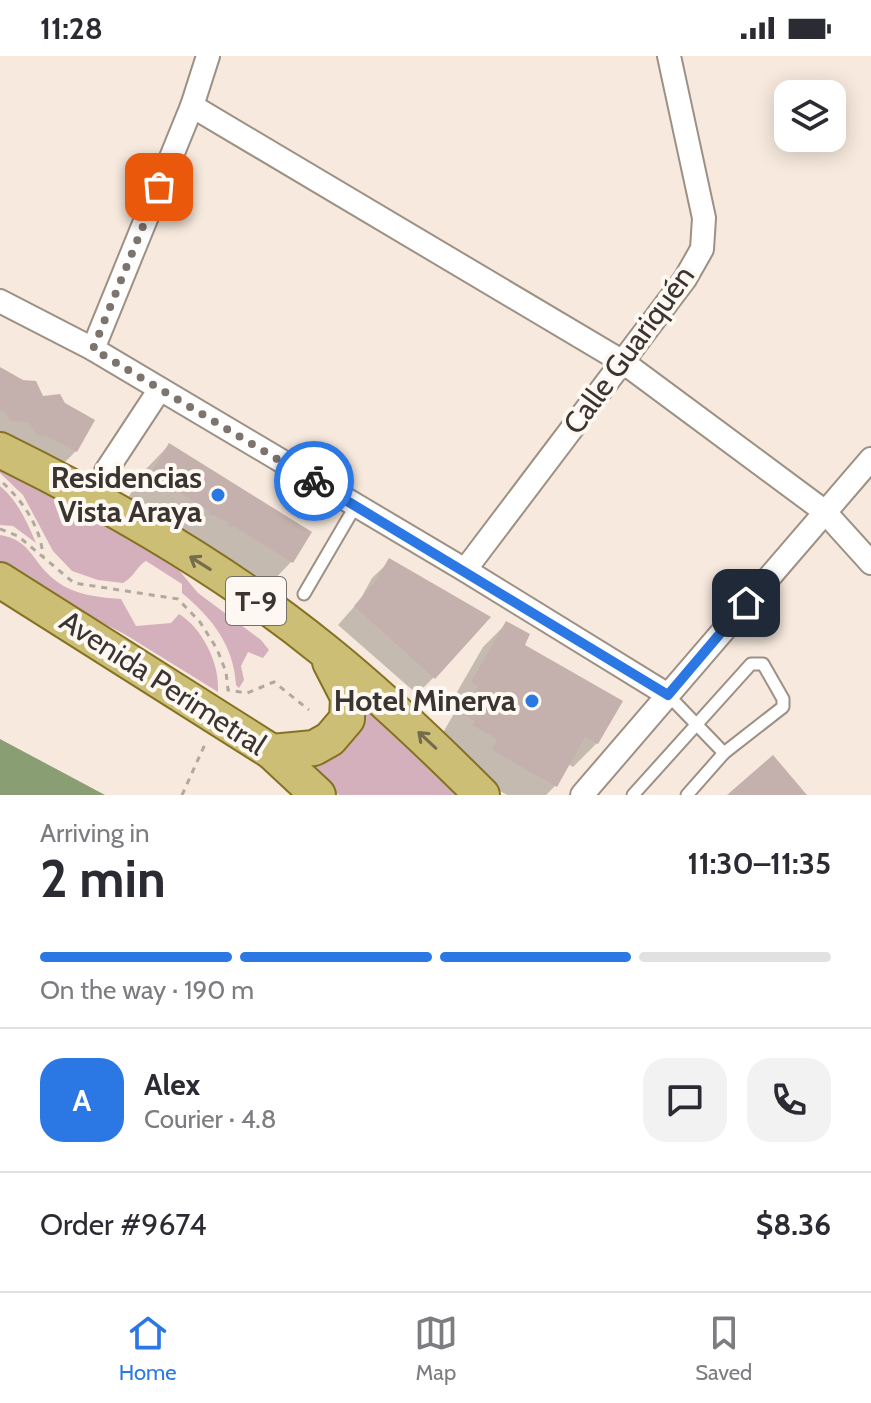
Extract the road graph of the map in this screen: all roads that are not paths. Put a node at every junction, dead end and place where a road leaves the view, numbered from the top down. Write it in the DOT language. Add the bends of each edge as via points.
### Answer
graph roads {
  1 [pos="208,56"];
  2 [pos="669,56"];
  3 [pos="192,106"];
  4 [pos="0,301"];
  5 [pos="93,349"];
  6 [pos="623,362"];
  7 [pos="160,389"];
  8 [pos="0,450"];
  9 [pos="871,459"];
  10 [pos="106,471"];
  11 [pos="356,505"];
  12 [pos="824,511"];
  13 [pos="871,563"];
  14 [pos="465,570"];
  15 [pos="0,580"];
  16 [pos="304,594"];
  17 [pos="325,650"];
  18 [pos="668,695"];
  19 [pos="697,726"];
  20 [pos="272,752"];
  21 [pos="724,753"];
  22 [pos="318,795"];
  23 [pos="482,795"];
  24 [pos="582,795"];
  25 [pos="633,795"];
  26 [pos="687,795"];
  1 -- 3 [label="street"];
  2 -- 6 [label="street, Calle Guariquén" via="704,218 702,249"];
  3 -- 5 [label="street"];
  3 -- 6 [label="street"];
  4 -- 5 [label="street"];
  5 -- 7 [label="street"];
  6 -- 12 [label="street"];
  6 -- 14 [label="street, Calle Guariquén"];
  7 -- 10 [label="street"];
  7 -- 11 [label="street"];
  17 -- 8 [label="main road, T-9, one-way" via="226,579 87,493"];
  9 -- 12 [label="street"];
  11 -- 14 [label="street"];
  11 -- 16 [label="lane"];
  12 -- 13 [label="street"];
  12 -- 18 [label="street"];
  14 -- 18 [label="street"];
  15 -- 20 [label="main road, Avenida Perimetral"];
  17 -- 20 [label="main road, T-9" via="348,697 347,719 314,748"];
  23 -- 17 [label="main road, T-9, one-way"];
  18 -- 19 [label="lane"];
  18 -- 24 [label="street"];
  19 -- 21 [label="lane"];
  19 -- 21 [label="lane" via="751,664 763,664 783,707"];
  19 -- 25 [label="lane"];
  20 -- 22 [label="main road, Avenida Perimetral"];
  21 -- 26 [label="lane"];
}
